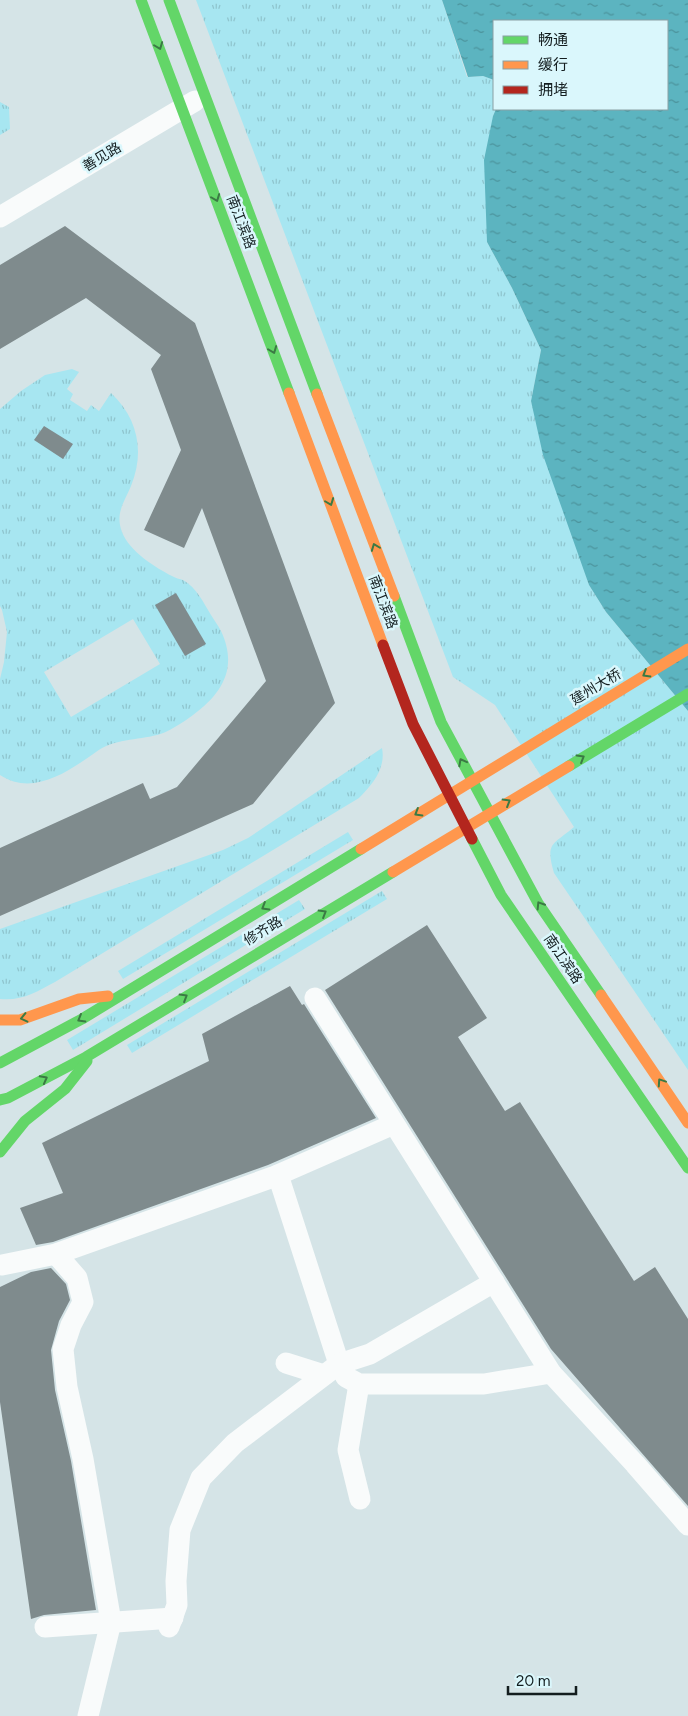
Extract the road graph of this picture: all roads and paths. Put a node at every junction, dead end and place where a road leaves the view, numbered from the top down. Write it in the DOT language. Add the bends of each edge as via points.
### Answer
graph roads {
  1 [pos="141,0"];
  2 [pos="169,0"];
  3 [pos="203,91"];
  4 [pos="180,104"];
  5 [pos="0,203"];
  6 [pos="0,218"];
  7 [pos="688,649"];
  8 [pos="688,694"];
  9 [pos="520,751"];
  10 [pos="472,780"];
  11 [pos="449,794"];
  12 [pos="490,812"];
  13 [pos="466,827"];
  14 [pos="122,994"];
  15 [pos="315,998"];
  16 [pos="0,1020"];
  17 [pos="95,1051"];
  18 [pos="0,1063"];
  19 [pos="0,1100"];
  20 [pos="688,1123"];
  21 [pos="394,1124"];
  22 [pos="0,1152"];
  23 [pos="688,1168"];
  24 [pos="278,1175"];
  25 [pos="56,1254"];
  26 [pos="2,1265"];
  27 [pos="494,1282"];
  28 [pos="286,1363"];
  29 [pos="332,1370"];
  30 [pos="551,1374"];
  31 [pos="359,1384"];
  32 [pos="360,1499"];
  33 [pos="688,1525"];
  34 [pos="111,1622"];
  35 [pos="45,1627"];
  36 [pos="88,1716"];
  1 -- 4 [label="main road, 南江滨路, one-way"];
  2 -- 3 [label="main road, 南江滨路"];
  3 -- 4 [label="street, 善见路"];
  10 -- 3 [label="main road, 南江滨路, one-way" via="441,722"];
  4 -- 5 [label="street, 善见路"];
  4 -- 6 [label="street, 善见路"];
  4 -- 11 [label="main road, 南江滨路, one-way" via="413,724"];
  7 -- 9 [label="main road, 建州大桥, one-way"];
  12 -- 8 [label="main road, 修齐路, one-way"];
  9 -- 10 [label="main road, 修齐路"];
  10 -- 11 [label="main road, 修齐路"];
  10 -- 12 [label="main road, 南江滨路"];
  11 -- 13 [label="main road, 南江滨路"];
  11 -- 14 [label="main road, 修齐路, one-way"];
  12 -- 13 [label="main road, 修齐路"];
  20 -- 12 [label="main road, 南江滨路, one-way" via="538,903"];
  17 -- 13 [label="main road, 修齐路, one-way"];
  13 -- 23 [label="main road, 南江滨路" via="501,895"];
  14 -- 16 [label="main road, one-way" via="79,999 20,1020"];
  14 -- 18 [label="main road, 修齐路, one-way"];
  15 -- 21 [label="street"];
  19 -- 17 [label="main road, 修齐路, one-way"];
  17 -- 22 [label="main road" via="65,1088 26,1121"];
  21 -- 24 [label="street"];
  21 -- 27 [label="street"];
  24 -- 25 [label="street"];
  24 -- 29 [label="street"];
  25 -- 26 [label="street"];
  25 -- 34 [label="street" via="77,1278 83,1302 63,1349 67,1387"];
  27 -- 29 [label="street" via="370,1354"];
  27 -- 30 [label="street"];
  28 -- 29 [label="street"];
  29 -- 31 [label="street"];
  29 -- 34 [label="street" via="235,1443 201,1478 180,1530 177,1606 171,1622"];
  30 -- 31 [label="street" via="484,1384"];
  30 -- 33 [label="street"];
  31 -- 32 [label="street" via="348,1450"];
  34 -- 35 [label="street"];
  34 -- 36 [label="street"];
}
